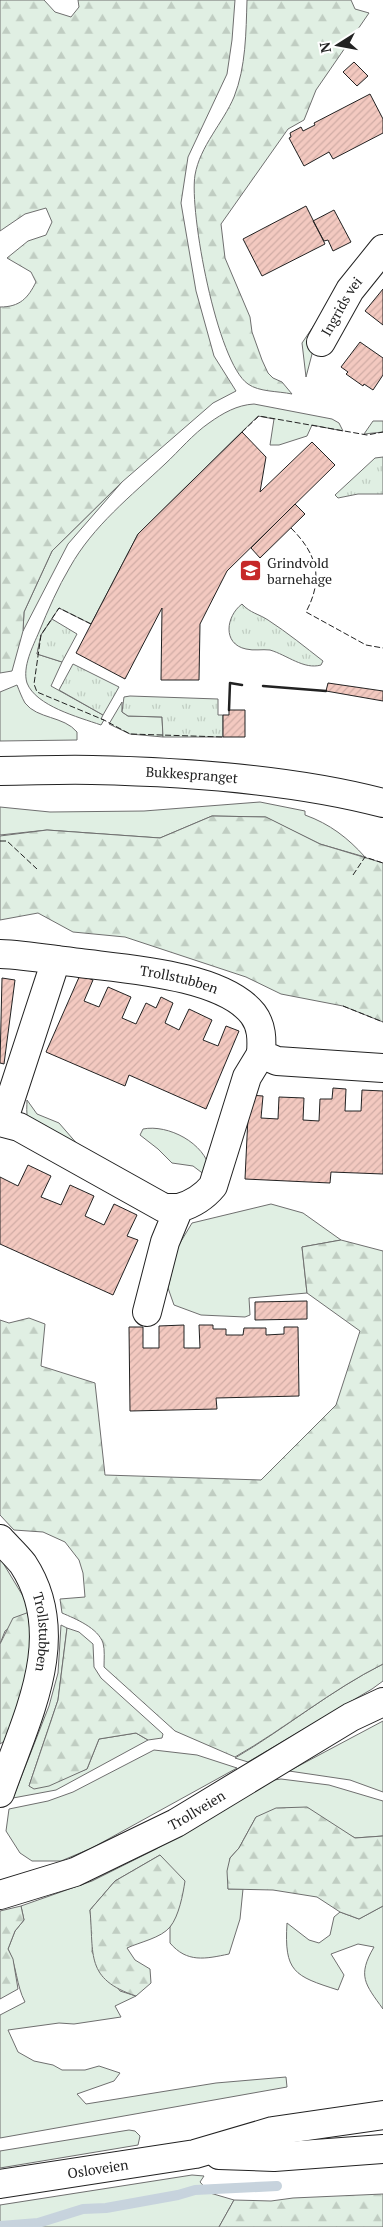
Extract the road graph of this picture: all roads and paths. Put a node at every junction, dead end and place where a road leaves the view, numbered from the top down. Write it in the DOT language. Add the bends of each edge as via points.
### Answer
graph roads {
  1 [pos="383,249"];
  2 [pos="321,342"];
  3 [pos="0,770"];
  4 [pos="383,803"];
  5 [pos="0,954"];
  6 [pos="56,960"];
  7 [pos="261,1054"];
  8 [pos="383,1068"];
  9 [pos="2,1122"];
  10 [pos="179,1208"];
  11 [pos="147,1312"];
  12 [pos="0,1539"];
  13 [pos="383,1702"];
  14 [pos="0,1793"];
  15 [pos="0,1895"];
  16 [pos="383,2114"];
  17 [pos="383,2149"];
  18 [pos="195,2154"];
  19 [pos="0,2184"];
  1 -- 2 [label="street, Ingrids vei" via="350,290"];
  3 -- 4 [label="street, Bukkespranget" via="92,770 224,778 314,789"];
  5 -- 6 [label="street, Trollstubben"];
  6 -- 7 [label="street, Trollstubben" via="165,974 200,983 234,998 252,1013 260,1026"];
  6 -- 9 [label="street"];
  7 -- 8 [label="street" via="277,1061"];
  7 -- 10 [label="street" via="247,1077 213,1186 192,1204"];
  9 -- 10 [label="street" via="19,1127 164,1208"];
  10 -- 11 [label="street" via="165,1242"];
  12 -- 14 [label="street, Trollstubben" via="22,1564 32,1582 44,1614 46,1631 37,1689"];
  13 -- 15 [label="street, Trollveien" via="351,1717 176,1823 75,1872"];
  16 -- 18 [label="street, Osloveien" via="273,2131"];
  17 -- 18 [label="street, Osloveien" via="274,2157"];
  18 -- 19 [label="street, Osloveien"];
}
